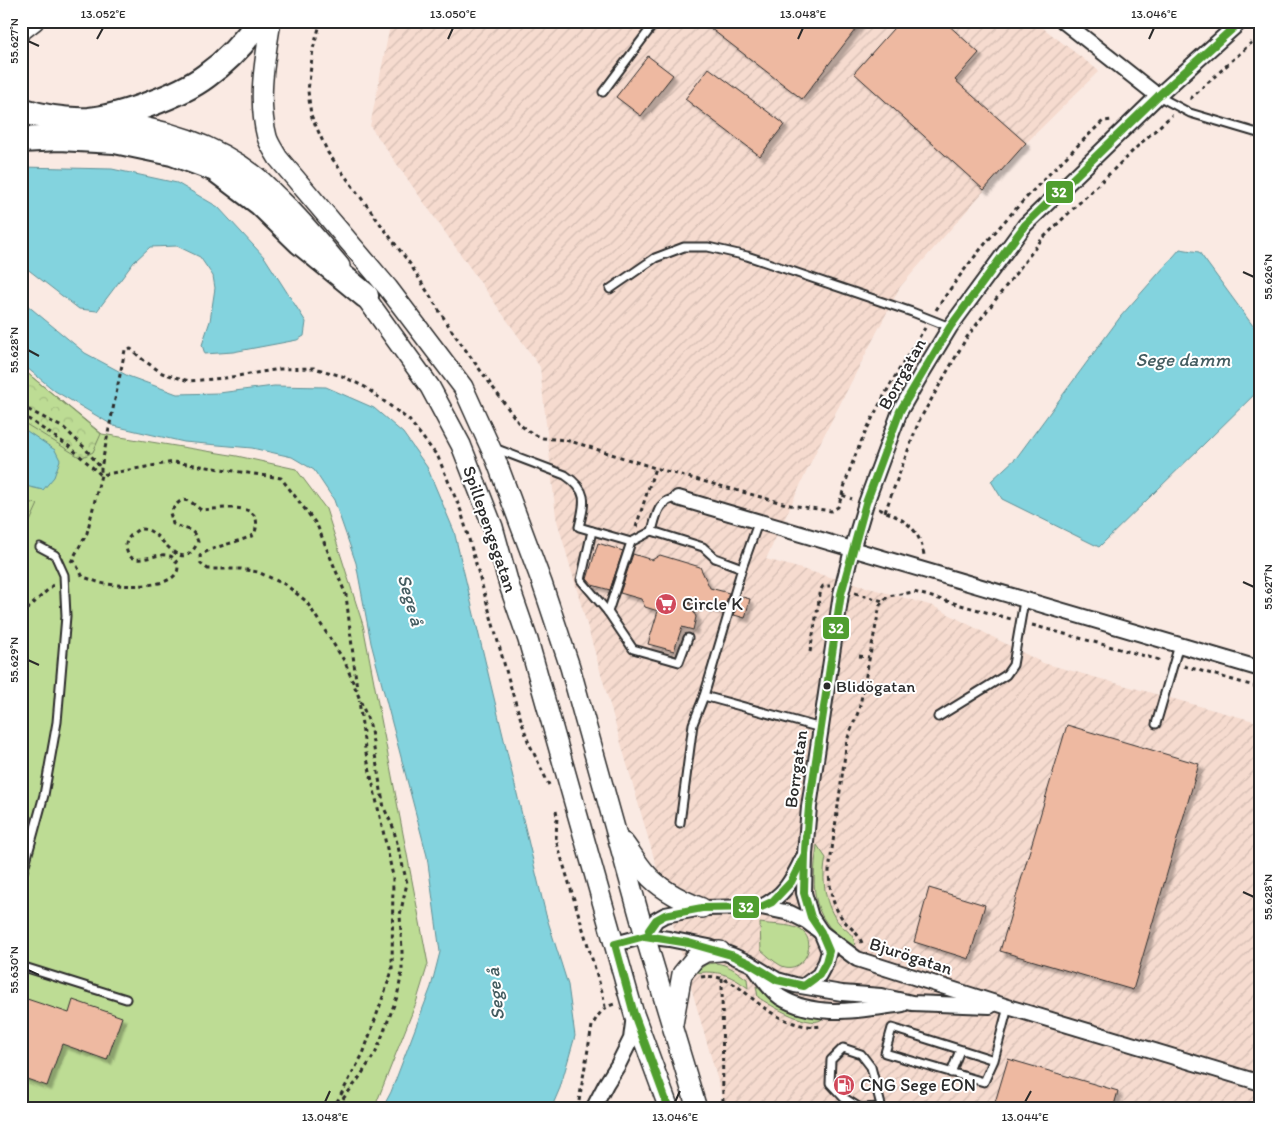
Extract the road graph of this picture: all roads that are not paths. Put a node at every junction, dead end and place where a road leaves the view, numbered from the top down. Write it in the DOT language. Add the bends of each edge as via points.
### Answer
graph roads {
  1 [pos="34,21"];
  2 [pos="259,21"];
  3 [pos="271,21"];
  4 [pos="656,21"];
  5 [pos="1063,21"];
  6 [pos="1241,21"];
  7 [pos="21,31"];
  8 [pos="603,92"];
  9 [pos="1158,96"];
  10 [pos="21,110"];
  11 [pos="56,118"];
  12 [pos="90,120"];
  13 [pos="21,124"];
  14 [pos="1261,134"];
  15 [pos="21,140"];
  16 [pos="610,288"];
  17 [pos="366,296"];
  18 [pos="950,327"];
  19 [pos="490,446"];
  20 [pos="678,498"];
  21 [pos="758,523"];
  22 [pos="652,530"];
  23 [pos="592,531"];
  24 [pos="631,542"];
  25 [pos="40,547"];
  26 [pos="852,550"];
  27 [pos="742,568"];
  28 [pos="1024,601"];
  29 [pos="608,612"];
  30 [pos="688,638"];
  31 [pos="1179,645"];
  32 [pos="1261,669"];
  33 [pos="704,696"];
  34 [pos="938,717"];
  35 [pos="1156,724"];
  36 [pos="821,728"];
  37 [pos="680,823"];
  38 [pos="615,830"];
  39 [pos="805,854"];
  40 [pos="21,879"];
  41 [pos="761,907"];
  42 [pos="702,908"];
  43 [pos="821,932"];
  44 [pos="645,936"];
  45 [pos="615,944"];
  46 [pos="720,951"];
  47 [pos="21,966"];
  48 [pos="754,966"];
  49 [pos="804,986"];
  50 [pos="126,999"];
  51 [pos="912,1003"];
  52 [pos="1008,1007"];
  53 [pos="634,1014"];
  54 [pos="672,1025"];
  55 [pos="960,1050"];
  56 [pos="994,1060"];
  57 [pos="951,1073"];
  58 [pos="1261,1083"];
  59 [pos="882,1108"];
  60 [pos="593,1109"];
  61 [pos="669,1109"];
  62 [pos="697,1109"];
  1 -- 7 [label="street"];
  2 -- 12 [label="highway" via="235,52 186,89 125,112"];
  3 -- 19 [label="street, Spillepengsgatan" via="263,104 268,138 274,151 388,288 463,387"];
  4 -- 8 [label="lane"];
  5 -- 9 [label="street"];
  6 -- 9 [label="street, Borrgatan"];
  9 -- 14 [label="lane" via="1190,113"];
  9 -- 18 [label="street, Borrgatan" via="1025,225"];
  10 -- 11 [label="highway"];
  11 -- 12 [label="highway"];
  11 -- 13 [label="highway"];
  12 -- 17 [label="street, Spillepengsgatan" via="176,135 232,160 258,177 308,227"];
  15 -- 17 [label="highway" via="116,141 172,153 215,169 260,203 300,242"];
  16 -- 18 [label="lane" via="655,258 684,247 708,247 747,256"];
  17 -- 45 [label="street, Spillepengsgatan" via="430,387 461,445 493,527"];
  18 -- 26 [label="street, Borrgatan" via="900,411"];
  19 -- 23 [label="lane" via="573,480 583,497 579,527"];
  19 -- 38 [label="street, Spillepengsgatan" via="567,659"];
  20 -- 21 [label="street"];
  20 -- 22 [label="lane" via="663,502"];
  21 -- 26 [label="street"];
  21 -- 27 [label="lane"];
  22 -- 24 [label="lane"];
  22 -- 27 [label="lane" via="703,547 715,558"];
  23 -- 24 [label="lane"];
  23 -- 29 [label="lane" via="581,580"];
  24 -- 29 [label="lane"];
  25 -- 40 [label="lane" via="55,555 64,575 66,616 58,722 44,795"];
  26 -- 28 [label="street"];
  26 -- 36 [label="street, Borrgatan" via="841,594"];
  27 -- 33 [label="lane"];
  28 -- 31 [label="street"];
  28 -- 34 [label="lane" via="1011,670"];
  29 -- 30 [label="lane" via="633,649 679,662"];
  31 -- 32 [label="street"];
  31 -- 35 [label="lane"];
  33 -- 36 [label="lane"];
  33 -- 37 [label="lane" via="693,724"];
  36 -- 39 [label="street, Borrgatan"];
  38 -- 42 [label="street" via="645,873 666,890"];
  38 -- 44 [label="street, Spillepengsgatan"];
  39 -- 41 [label="street, Borrgatan" via="791,882 772,902"];
  39 -- 43 [label="street, Borrgatan" via="804,893 811,917"];
  41 -- 42 [label="street, Bjurögatan"];
  41 -- 43 [label="street, Bjurögatan" via="790,913"];
  42 -- 44 [label="street, Bjurögatan" via="665,915 656,920"];
  43 -- 49 [label="street, Borrgatan" via="829,950 826,962 819,975"];
  43 -- 52 [label="street, Bjurögatan" via="857,959"];
  44 -- 45 [label="street, Bjurögatan"];
  44 -- 46 [label="street, Bjurögatan"];
  44 -- 54 [label="street, Spillepengsgatan"];
  45 -- 53 [label="street, Spillepengsgatan"];
  46 -- 48 [label="street, Bjurögatan"];
  46 -- 54 [label="street" via="706,952 695,958 682,974"];
  47 -- 50 [label="lane"];
  48 -- 49 [label="street, Bjurögatan" via="777,980"];
  48 -- 51 [label="street, Bjurögatan" via="779,997 817,1010 850,1011"];
  49 -- 51 [label="street, Bjurögatan"];
  51 -- 52 [label="street, Bjurögatan"];
  52 -- 56 [label="lane"];
  52 -- 58 [label="street, Bjurögatan"];
  53 -- 60 [label="street" via="631,1039"];
  53 -- 61 [label="street, Spillepengsgatan"];
  54 -- 62 [label="street, Spillepengsgatan"];
  55 -- 56 [label="lane"];
  55 -- 57 [label="lane"];
  55 -- 57 [label="lane" via="892,1028 885,1053"];
  56 -- 57 [label="lane" via="984,1082"];
  59 -- 59 [label="lane" via="860,1108 844,1098 830,1083 831,1060 843,1048 861,1054 871,1067"];
}
